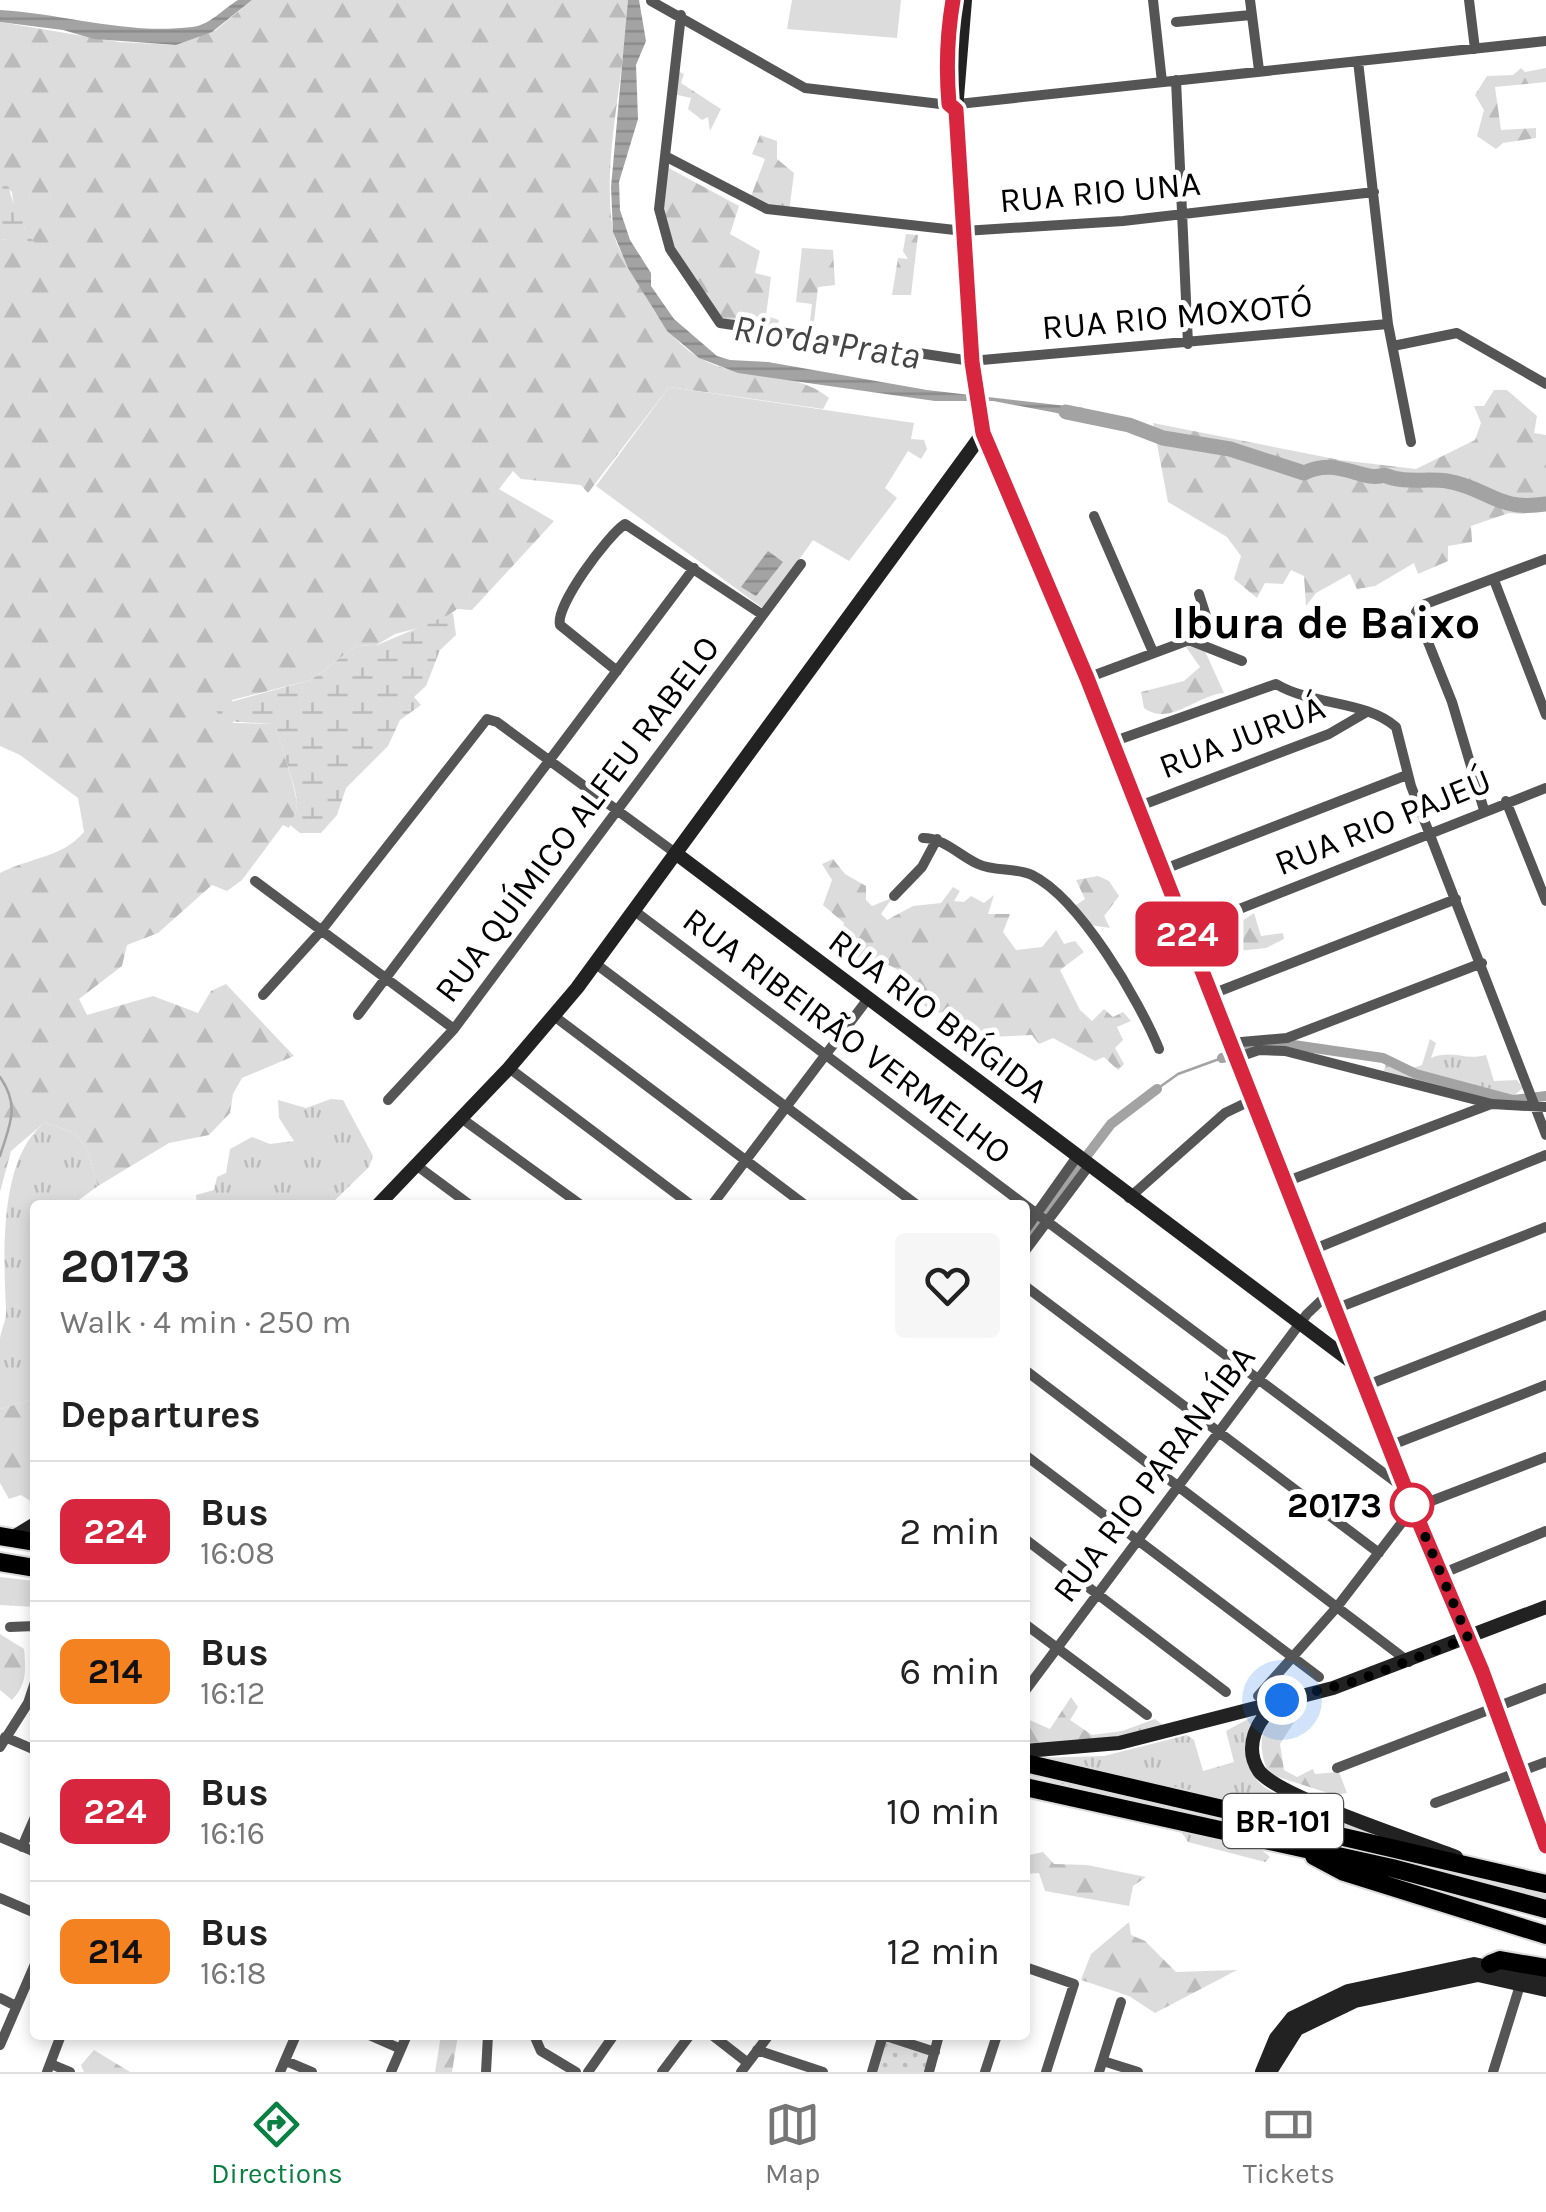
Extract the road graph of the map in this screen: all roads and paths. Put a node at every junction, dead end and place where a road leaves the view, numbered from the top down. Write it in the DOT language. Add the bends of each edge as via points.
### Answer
graph roads {
  1 [pos="953,0"];
  2 [pos="965,0"];
  3 [pos="1152,0"];
  4 [pos="1250,0"];
  5 [pos="1469,0"];
  6 [pos="652,1"];
  7 [pos="681,15"];
  8 [pos="1251,15"];
  9 [pos="1176,22"];
  10 [pos="1546,41"];
  11 [pos="1475,50"];
  12 [pos="1358,61"];
  13 [pos="1258,70"];
  14 [pos="1176,80"];
  15 [pos="1162,82"];
  16 [pos="955,106"];
  17 [pos="664,156"];
  18 [pos="1374,192"];
  19 [pos="1182,215"];
  20 [pos="964,230"];
  21 [pos="1388,324"];
  22 [pos="1188,344"];
  23 [pos="1393,346"];
  24 [pos="972,362"];
  25 [pos="1546,384"];
  26 [pos="983,433"];
  27 [pos="1411,442"];
  28 [pos="1094,516"];
  29 [pos="1546,559"];
  30 [pos="801,564"];
  31 [pos="694,568"];
  32 [pos="1494,580"];
  33 [pos="1200,594"];
  34 [pos="763,616"];
  35 [pos="1189,640"];
  36 [pos="1152,652"];
  37 [pos="1242,660"];
  38 [pos="617,672"];
  39 [pos="1087,678"];
  40 [pos="1365,713"];
  41 [pos="1546,715"];
  42 [pos="1112,742"];
  43 [pos="552,762"];
  44 [pos="1407,775"];
  45 [pos="1546,788"];
  46 [pos="1506,802"];
  47 [pos="1137,807"];
  48 [pos="620,809"];
  49 [pos="1484,810"];
  50 [pos="1431,837"];
  51 [pos="923,838"];
  52 [pos="936,839"];
  53 [pos="678,855"];
  54 [pos="1162,870"];
  55 [pos="255,881"];
  56 [pos="894,896"];
  57 [pos="1456,899"];
  58 [pos="1546,901"];
  59 [pos="636,912"];
  60 [pos="1186,930"];
  61 [pos="322,931"];
  62 [pos="1482,963"];
  63 [pos="596,964"];
  64 [pos="388,978"];
  65 [pos="1212,994"];
  66 [pos="263,996"];
  67 [pos="866,1000"];
  68 [pos="358,1015"];
  69 [pos="554,1016"];
  70 [pos="454,1029"];
  71 [pos="1159,1049"];
  72 [pos="1233,1050"];
  73 [pos="826,1052"];
  74 [pos="509,1068"];
  75 [pos="388,1100"];
  76 [pos="1252,1100"];
  77 [pos="1531,1100"];
  78 [pos="1492,1104"];
  79 [pos="786,1107"];
  80 [pos="1546,1107"];
  81 [pos="462,1118"];
  82 [pos="1546,1135"];
  83 [pos="1546,1155"];
  84 [pos="745,1160"];
  85 [pos="1082,1163"];
  86 [pos="416,1166"];
  87 [pos="1285,1182"];
  88 [pos="1129,1198"];
  89 [pos="383,1200"];
  90 [pos="463,1200"];
  91 [pos="574,1200"];
  92 [pos="685,1200"];
  93 [pos="716,1200"];
  94 [pos="798,1200"];
  95 [pos="910,1200"];
  96 [pos="1018,1200"];
  97 [pos="1030,1209"];
  98 [pos="1042,1218"];
  99 [pos="1030,1226"];
  100 [pos="1546,1227"];
  101 [pos="1030,1241"];
  102 [pos="1312,1250"];
  103 [pos="1030,1290"];
  104 [pos="1329,1293"];
  105 [pos="1335,1310"];
  106 [pos="1546,1315"];
  107 [pos="1298,1325"];
  108 [pos="1357,1366"];
  109 [pos="1030,1374"];
  110 [pos="1259,1380"];
  111 [pos="1546,1384"];
  112 [pos="1365,1386"];
  113 [pos="1220,1433"];
  114 [pos="1389,1446"];
  115 [pos="1546,1457"];
  116 [pos="1030,1458"];
  117 [pos="1179,1488"];
  118 [pos="1406,1490"];
  119 [pos="1413,1508"];
  120 [pos="30,1526"];
  121 [pos="1546,1531"];
  122 [pos="6,1537"];
  123 [pos="1138,1541"];
  124 [pos="1030,1543"];
  125 [pos="1379,1553"];
  126 [pos="0,1562"];
  127 [pos="30,1567"];
  128 [pos="1441,1574"];
  129 [pos="1098,1594"];
  130 [pos="1338,1607"];
  131 [pos="1546,1608"];
  132 [pos="30,1626"];
  133 [pos="10,1627"];
  134 [pos="1030,1628"];
  135 [pos="1468,1638"];
  136 [pos="1058,1648"];
  137 [pos="1294,1658"];
  138 [pos="1409,1662"];
  139 [pos="1319,1676"];
  140 [pos="1030,1684"];
  141 [pos="1546,1688"];
  142 [pos="1226,1692"];
  143 [pos="1258,1696"];
  144 [pos="30,1697"];
  145 [pos="1282,1700"];
  146 [pos="1495,1706"];
  147 [pos="1148,1715"];
  148 [pos="2,1742"];
  149 [pos="30,1749"];
  150 [pos="1030,1751"];
  151 [pos="1546,1762"];
  152 [pos="1030,1764"];
  153 [pos="1337,1768"];
  154 [pos="1519,1771"];
  155 [pos="1030,1789"];
  156 [pos="1435,1803"];
  157 [pos="30,1829"];
  158 [pos="1544,1836"];
  159 [pos="0,1837"];
  160 [pos="22,1847"];
  161 [pos="30,1850"];
  162 [pos="1305,1850"];
  163 [pos="1479,1866"];
  164 [pos="1543,1883"];
  165 [pos="0,1898"];
  166 [pos="1542,1908"];
  167 [pos="30,1911"];
  168 [pos="1546,1935"];
  169 [pos="1490,1964"];
  170 [pos="1546,1968"];
  171 [pos="1030,1969"];
  172 [pos="30,1975"];
  173 [pos="1546,1979"];
  174 [pos="1521,1982"];
  175 [pos="1546,1990"];
  176 [pos="0,1998"];
  177 [pos="1121,2002"];
  178 [pos="16,2006"];
  179 [pos="59,2040"];
  180 [pos="294,2040"];
  181 [pos="381,2040"];
  182 [pos="405,2040"];
  183 [pos="488,2040"];
  184 [pos="535,2040"];
  185 [pos="610,2040"];
  186 [pos="686,2040"];
  187 [pos="717,2040"];
  188 [pos="764,2040"];
  189 [pos="882,2040"];
  190 [pos="898,2040"];
  191 [pos="938,2040"];
  192 [pos="995,2040"];
  193 [pos="0,2044"];
  194 [pos="401,2048"];
  195 [pos="757,2050"];
  196 [pos="934,2052"];
  197 [pos="283,2066"];
  198 [pos="1101,2066"];
  199 [pos="49,2068"];
  200 [pos="744,2068"];
  201 [pos="70,2072"];
  202 [pos="312,2072"];
  203 [pos="391,2072"];
  204 [pos="486,2072"];
  205 [pos="576,2072"];
  206 [pos="588,2072"];
  207 [pos="662,2072"];
  208 [pos="823,2072"];
  209 [pos="872,2072"];
  210 [pos="929,2072"];
  211 [pos="985,2072"];
  212 [pos="1046,2072"];
  213 [pos="1138,2072"];
  214 [pos="1262,2072"];
  215 [pos="1272,2072"];
  216 [pos="1492,2072"];
  1 -- 16 [label="main road" via="947,44"];
  2 -- 16 [label="main road"];
  3 -- 15 [label="street"];
  4 -- 8 [label="street"];
  5 -- 11 [label="street"];
  6 -- 7 [label="street"];
  7 -- 16 [label="street" via="805,88"];
  7 -- 17 [label="street, RUA RIO MOXOTÓ"];
  8 -- 9 [label="street"];
  8 -- 13 [label="street"];
  10 -- 11 [label="street"];
  11 -- 12 [label="street"];
  12 -- 13 [label="street"];
  12 -- 18 [label="street"];
  13 -- 14 [label="street"];
  14 -- 15 [label="street"];
  14 -- 19 [label="street"];
  15 -- 16 [label="street"];
  16 -- 20 [label="main road"];
  17 -- 20 [label="street, RUA RIO UNA" via="778,212"];
  17 -- 24 [label="street, RUA RIO MOXOTÓ" via="658,196 663,234 720,323"];
  18 -- 19 [label="street, RUA RIO UNA"];
  18 -- 21 [label="street"];
  19 -- 20 [label="street, RUA RIO UNA"];
  19 -- 22 [label="street"];
  20 -- 24 [label="main road"];
  21 -- 22 [label="street, RUA RIO MOXOTÓ"];
  21 -- 23 [label="street"];
  22 -- 24 [label="street, RUA RIO MOXOTÓ"];
  23 -- 25 [label="street" via="1457,333"];
  23 -- 27 [label="street"];
  24 -- 26 [label="main road"];
  26 -- 39 [label="main road"];
  26 -- 53 [label="main road"];
  28 -- 36 [label="street"];
  29 -- 32 [label="street"];
  30 -- 34 [label="street, RUA QUÍMICO ALFEU RABELO"];
  31 -- 34 [label="street"];
  31 -- 38 [label="street"];
  31 -- 38 [label="street" via="625,524 562,606 560,625"];
  32 -- 41 [label="street"];
  32 -- 49 [label="street" via="1417,608"];
  33 -- 35 [label="street" via="1206,620"];
  34 -- 48 [label="street, RUA QUÍMICO ALFEU RABELO"];
  35 -- 36 [label="street"];
  35 -- 37 [label="street"];
  36 -- 39 [label="street"];
  38 -- 43 [label="street"];
  39 -- 42 [label="main road"];
  40 -- 42 [label="street" via="1276,684"];
  40 -- 44 [label="street" via="1396,727"];
  40 -- 47 [label="street, RUA JURUÁ" via="1329,734"];
  42 -- 47 [label="main road"];
  43 -- 48 [label="street, RUA RIO BRÍGIDA"];
  43 -- 61 [label="street, RUA RIO BRÍGIDA" via="494,720 483,722"];
  43 -- 64 [label="street"];
  44 -- 50 [label="street"];
  44 -- 54 [label="street"];
  45 -- 46 [label="street, RUA RIO PAJEÚ"];
  46 -- 49 [label="street, RUA RIO PAJEÚ"];
  46 -- 58 [label="street"];
  47 -- 54 [label="main road"];
  48 -- 53 [label="street, RUA RIO BRÍGIDA"];
  48 -- 70 [label="street, RUA QUÍMICO ALFEU RABELO"];
  49 -- 50 [label="street, RUA RIO PAJEÚ"];
  50 -- 57 [label="street"];
  50 -- 60 [label="street, RUA RIO PAJEÚ"];
  51 -- 52 [label="street"];
  52 -- 56 [label="street" via="922,868"];
  52 -- 71 [label="street" via="982,866 1024,872 1049,888 1132,992"];
  53 -- 59 [label="main road"];
  53 -- 67 [label="main road, RUA RIO BRÍGIDA"];
  54 -- 60 [label="main road"];
  55 -- 61 [label="street"];
  57 -- 62 [label="street"];
  57 -- 65 [label="street"];
  59 -- 63 [label="main road"];
  59 -- 73 [label="street, RUA RIBEIRÃO VERMELHO"];
  60 -- 65 [label="main road"];
  61 -- 64 [label="street"];
  61 -- 66 [label="street"];
  62 -- 72 [label="street" via="1286,1038"];
  62 -- 77 [label="street"];
  63 -- 69 [label="main road"];
  63 -- 79 [label="street"];
  64 -- 68 [label="street"];
  64 -- 70 [label="street"];
  65 -- 72 [label="main road"];
  67 -- 73 [label="street"];
  67 -- 85 [label="main road, RUA RIO BRÍGIDA"];
  69 -- 74 [label="main road"];
  69 -- 84 [label="street"];
  70 -- 75 [label="street, RUA QUÍMICO ALFEU RABELO"];
  72 -- 76 [label="main road"];
  72 -- 78 [label="street" via="1285,1051"];
  73 -- 79 [label="street"];
  73 -- 96 [label="street, RUA RIBEIRÃO VERMELHO"];
  74 -- 81 [label="main road"];
  74 -- 92 [label="street"];
  76 -- 87 [label="main road"];
  76 -- 88 [label="street" via="1225,1113"];
  77 -- 78 [label="street"];
  77 -- 80 [label="street"];
  77 -- 82 [label="street"];
  78 -- 87 [label="street"];
  79 -- 84 [label="street"];
  79 -- 95 [label="street"];
  81 -- 86 [label="main road"];
  81 -- 91 [label="street"];
  83 -- 102 [label="street"];
  84 -- 93 [label="street"];
  84 -- 94 [label="street"];
  85 -- 88 [label="main road, RUA RIO BRÍGIDA"];
  85 -- 98 [label="street"];
  86 -- 89 [label="main road"];
  86 -- 90 [label="street"];
  87 -- 102 [label="main road"];
  88 -- 107 [label="main road, RUA RIO BRÍGIDA"];
  97 -- 98 [label="street, RUA RIBEIRÃO VERMELHO"];
  98 -- 99 [label="street"];
  98 -- 101 [label="street"];
  98 -- 110 [label="street, RUA RIBEIRÃO VERMELHO"];
  100 -- 105 [label="street"];
  102 -- 104 [label="main road"];
  103 -- 113 [label="street"];
  104 -- 105 [label="main road"];
  104 -- 107 [label="street, RUA RIO PARANAÍBA"];
  105 -- 108 [label="main road"];
  106 -- 112 [label="street"];
  107 -- 108 [label="main road, RUA RIO BRÍGIDA"];
  107 -- 110 [label="street, RUA RIO PARANAÍBA"];
  108 -- 112 [label="main road"];
  109 -- 117 [label="street"];
  110 -- 113 [label="street, RUA RIO PARANAÍBA"];
  110 -- 118 [label="street, RUA RIBEIRÃO VERMELHO"];
  111 -- 114 [label="street"];
  112 -- 114 [label="main road"];
  113 -- 117 [label="street, RUA RIO PARANAÍBA"];
  113 -- 125 [label="street"];
  114 -- 118 [label="main road"];
  115 -- 119 [label="street"];
  116 -- 123 [label="street"];
  117 -- 123 [label="street, RUA RIO PARANAÍBA"];
  117 -- 130 [label="street"];
  118 -- 119 [label="main road"];
  119 -- 125 [label="street"];
  119 -- 128 [label="main road"];
  120 -- 122 [label="main road"];
  121 -- 128 [label="street"];
  123 -- 129 [label="street, RUA RIO PARANAÍBA"];
  123 -- 137 [label="street"];
  124 -- 129 [label="street"];
  125 -- 130 [label="street"];
  126 -- 127 [label="highway"];
  128 -- 135 [label="main road"];
  129 -- 136 [label="street, RUA RIO PARANAÍBA"];
  129 -- 142 [label="street"];
  130 -- 137 [label="street"];
  130 -- 138 [label="street"];
  131 -- 135 [label="main road"];
  132 -- 133 [label="street"];
  134 -- 136 [label="street"];
  135 -- 138 [label="main road"];
  135 -- 146 [label="main road"];
  136 -- 140 [label="street, RUA RIO PARANAÍBA"];
  136 -- 147 [label="street"];
  137 -- 139 [label="street"];
  137 -- 143 [label="street"];
  138 -- 145 [label="main road"];
  141 -- 146 [label="street"];
  144 -- 148 [label="street"];
  145 -- 150 [label="main road" via="1120,1743"];
  145 -- 163 [label="main road" via="1255,1730 1254,1754 1264,1775 1297,1795"];
  146 -- 153 [label="street"];
  146 -- 154 [label="main road"];
  148 -- 149 [label="street"];
  151 -- 154 [label="street"];
  152 -- 163 [label="highway, BR-101"];
  154 -- 156 [label="street"];
  154 -- 158 [label="main road"];
  155 -- 162 [label="highway, BR-101"];
  157 -- 160 [label="street"];
  159 -- 160 [label="street"];
  160 -- 161 [label="street"];
  162 -- 166 [label="highway, BR-101"];
  162 -- 168 [label="highway" via="1344,1872"];
  163 -- 164 [label="highway, BR-101"];
  165 -- 167 [label="street"];
  169 -- 170 [label="highway"];
  169 -- 173 [label="main road"];
  169 -- 214 [label="main road" via="1407,1976 1312,2005 1280,2031"];
  171 -- 212 [label="street" via="1074,1984"];
  172 -- 178 [label="street"];
  174 -- 175 [label="main road"];
  174 -- 215 [label="main road" via="1464,1976 1336,2007 1292,2034"];
  174 -- 216 [label="street"];
  176 -- 178 [label="street"];
  177 -- 198 [label="street"];
  178 -- 193 [label="street"];
  179 -- 199 [label="street"];
  180 -- 197 [label="street"];
  181 -- 194 [label="street"];
  182 -- 194 [label="street"];
  183 -- 204 [label="street"];
  184 -- 205 [label="street"];
  185 -- 206 [label="street"];
  186 -- 207 [label="street"];
  187 -- 200 [label="street"];
  188 -- 195 [label="street"];
  189 -- 209 [label="street"];
  190 -- 196 [label="street"];
  191 -- 196 [label="street"];
  192 -- 211 [label="street"];
  194 -- 203 [label="street"];
  195 -- 200 [label="street"];
  195 -- 208 [label="street"];
  196 -- 210 [label="street"];
  197 -- 202 [label="street"];
  198 -- 213 [label="street"];
  199 -- 201 [label="street"];
}
